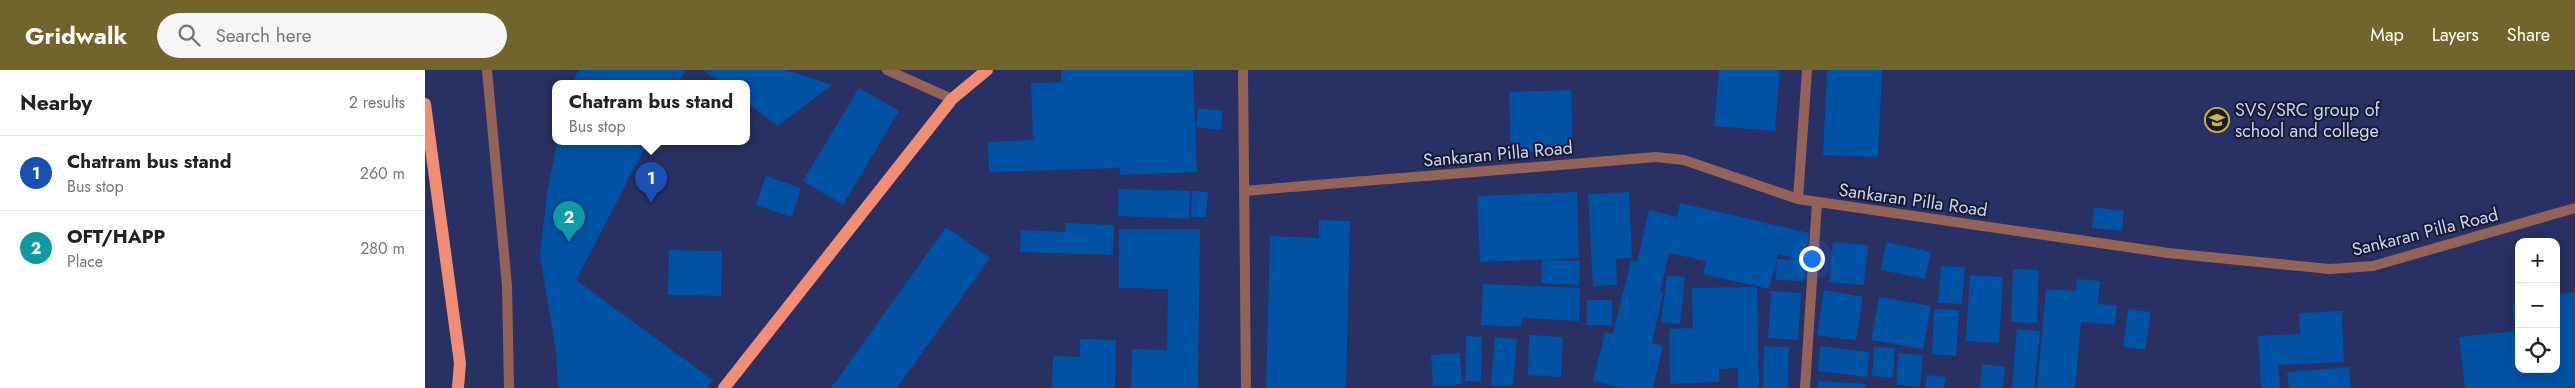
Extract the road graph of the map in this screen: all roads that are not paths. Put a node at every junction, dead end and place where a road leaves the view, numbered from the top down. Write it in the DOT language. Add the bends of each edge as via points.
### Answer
graph roads {
  1 [pos="487,70"];
  2 [pos="887,70"];
  3 [pos="987,70"];
  4 [pos="1243,70"];
  5 [pos="1807,70"];
  6 [pos="952,100"];
  7 [pos="425,110"];
  8 [pos="1244,191"];
  9 [pos="1798,199"];
  10 [pos="1817,202"];
  11 [pos="2575,208"];
  12 [pos="458,388"];
  13 [pos="509,388"];
  14 [pos="724,388"];
  15 [pos="1246,388"];
  16 [pos="1805,388"];
  1 -- 13 [label="street" via="507,286"];
  2 -- 6 [label="street"];
  3 -- 6 [label="main road"];
  4 -- 8 [label="street"];
  5 -- 9 [label="street"];
  6 -- 14 [label="main road"];
  7 -- 12 [label="main road" via="460,363"];
  8 -- 9 [label="street, Sankaran Pilla Road" via="1656,157 1684,160"];
  8 -- 15 [label="street"];
  9 -- 10 [label="street, Sankaran Pilla Road"];
  10 -- 11 [label="street, Sankaran Pilla Road" via="2168,253 2330,269 2373,266"];
  10 -- 16 [label="street"];
}
